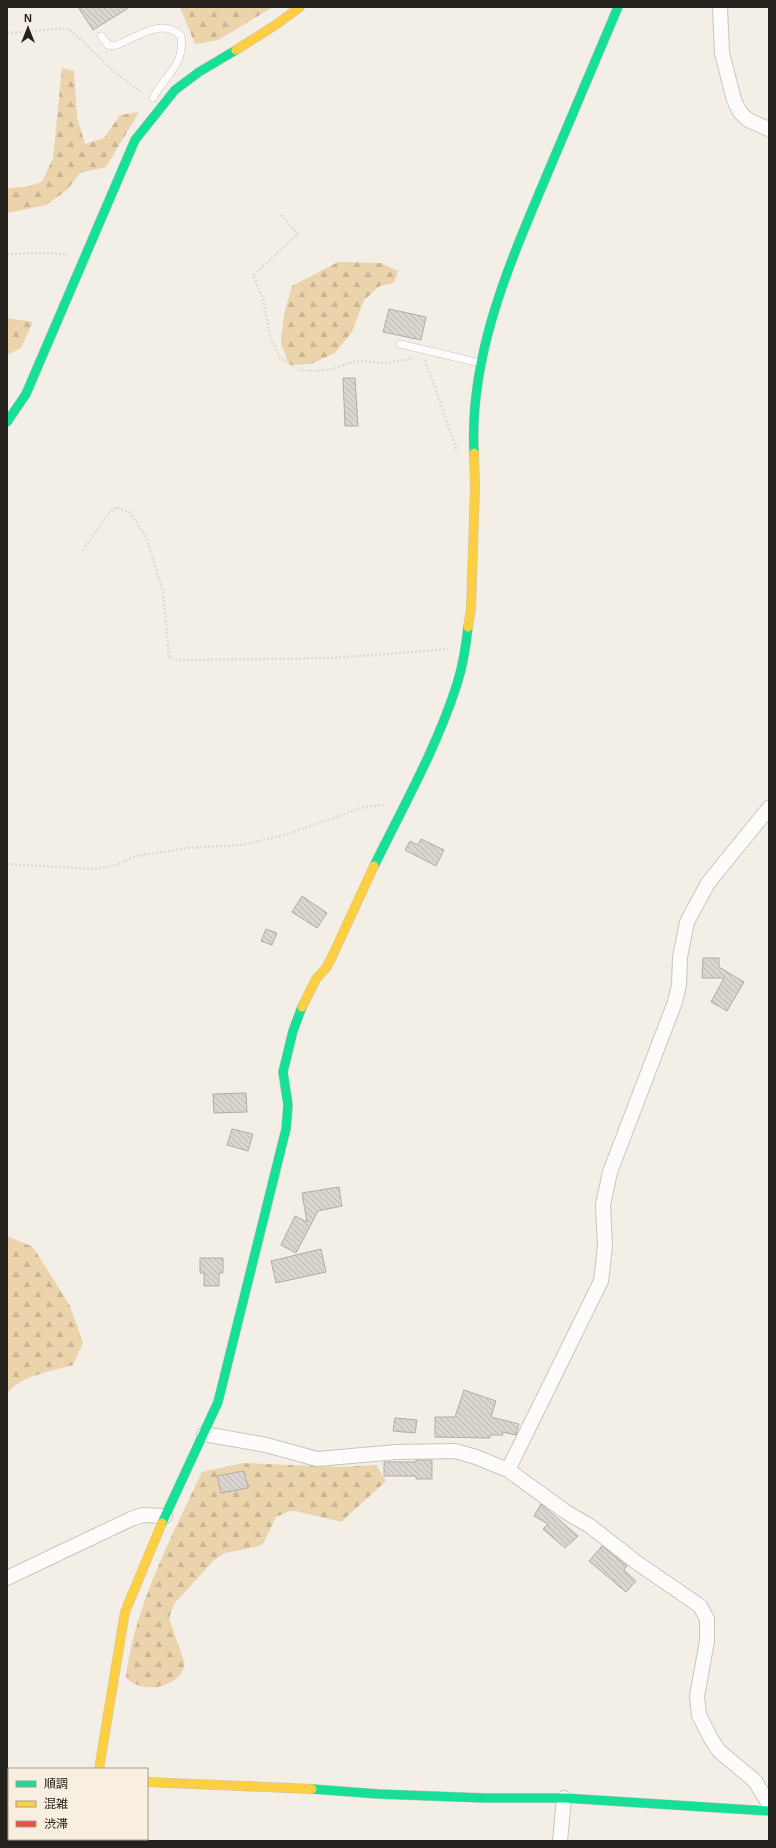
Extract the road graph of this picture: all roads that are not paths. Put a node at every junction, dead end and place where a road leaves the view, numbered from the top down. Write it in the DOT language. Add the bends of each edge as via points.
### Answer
graph roads {
  1 [pos="300,7"];
  2 [pos="618,7"];
  3 [pos="720,7"];
  4 [pos="102,36"];
  5 [pos="153,98"];
  6 [pos="769,128"];
  7 [pos="400,344"];
  8 [pos="482,363"];
  9 [pos="7,422"];
  10 [pos="769,808"];
  11 [pos="204,1434"];
  12 [pos="508,1470"];
  13 [pos="165,1516"];
  14 [pos="7,1578"];
  15 [pos="99,1768"];
  16 [pos="148,1782"];
  17 [pos="564,1798"];
  18 [pos="769,1804"];
  19 [pos="769,1811"];
  20 [pos="560,1841"];
  1 -- 9 [label="street" via="175,90 135,140 26,394"];
  2 -- 8 [label="street" via="526,225 493,312"];
  3 -- 6 [label="street" via="722,54 734,100 748,120"];
  4 -- 5 [label="lane" via="108,45 114,46 160,27 170,28 181,36 177,64"];
  7 -- 8 [label="lane" via="423,352"];
  8 -- 11 [label="street" via="473,440 471,609 458,684 434,743 331,959 307,995 294,1031 283,1072 288,1105 286,1129 218,1402"];
  10 -- 12 [label="street" via="708,884 687,922 680,956 680,985 675,1002 610,1172 603,1205 604,1247 601,1281"];
  11 -- 12 [label="street" via="266,1445 317,1459 397,1452 455,1451"];
  11 -- 13 [label="street"];
  12 -- 18 [label="street" via="700,1606 707,1620 707,1641 697,1696 699,1715 719,1751 755,1781"];
  13 -- 14 [label="street" via="143,1515 131,1519"];
  13 -- 15 [label="street" via="125,1612"];
  16 -- 17 [label="street" via="293,1787 378,1794"];
  17 -- 19 [label="street"];
  17 -- 20 [label="street"];
}
